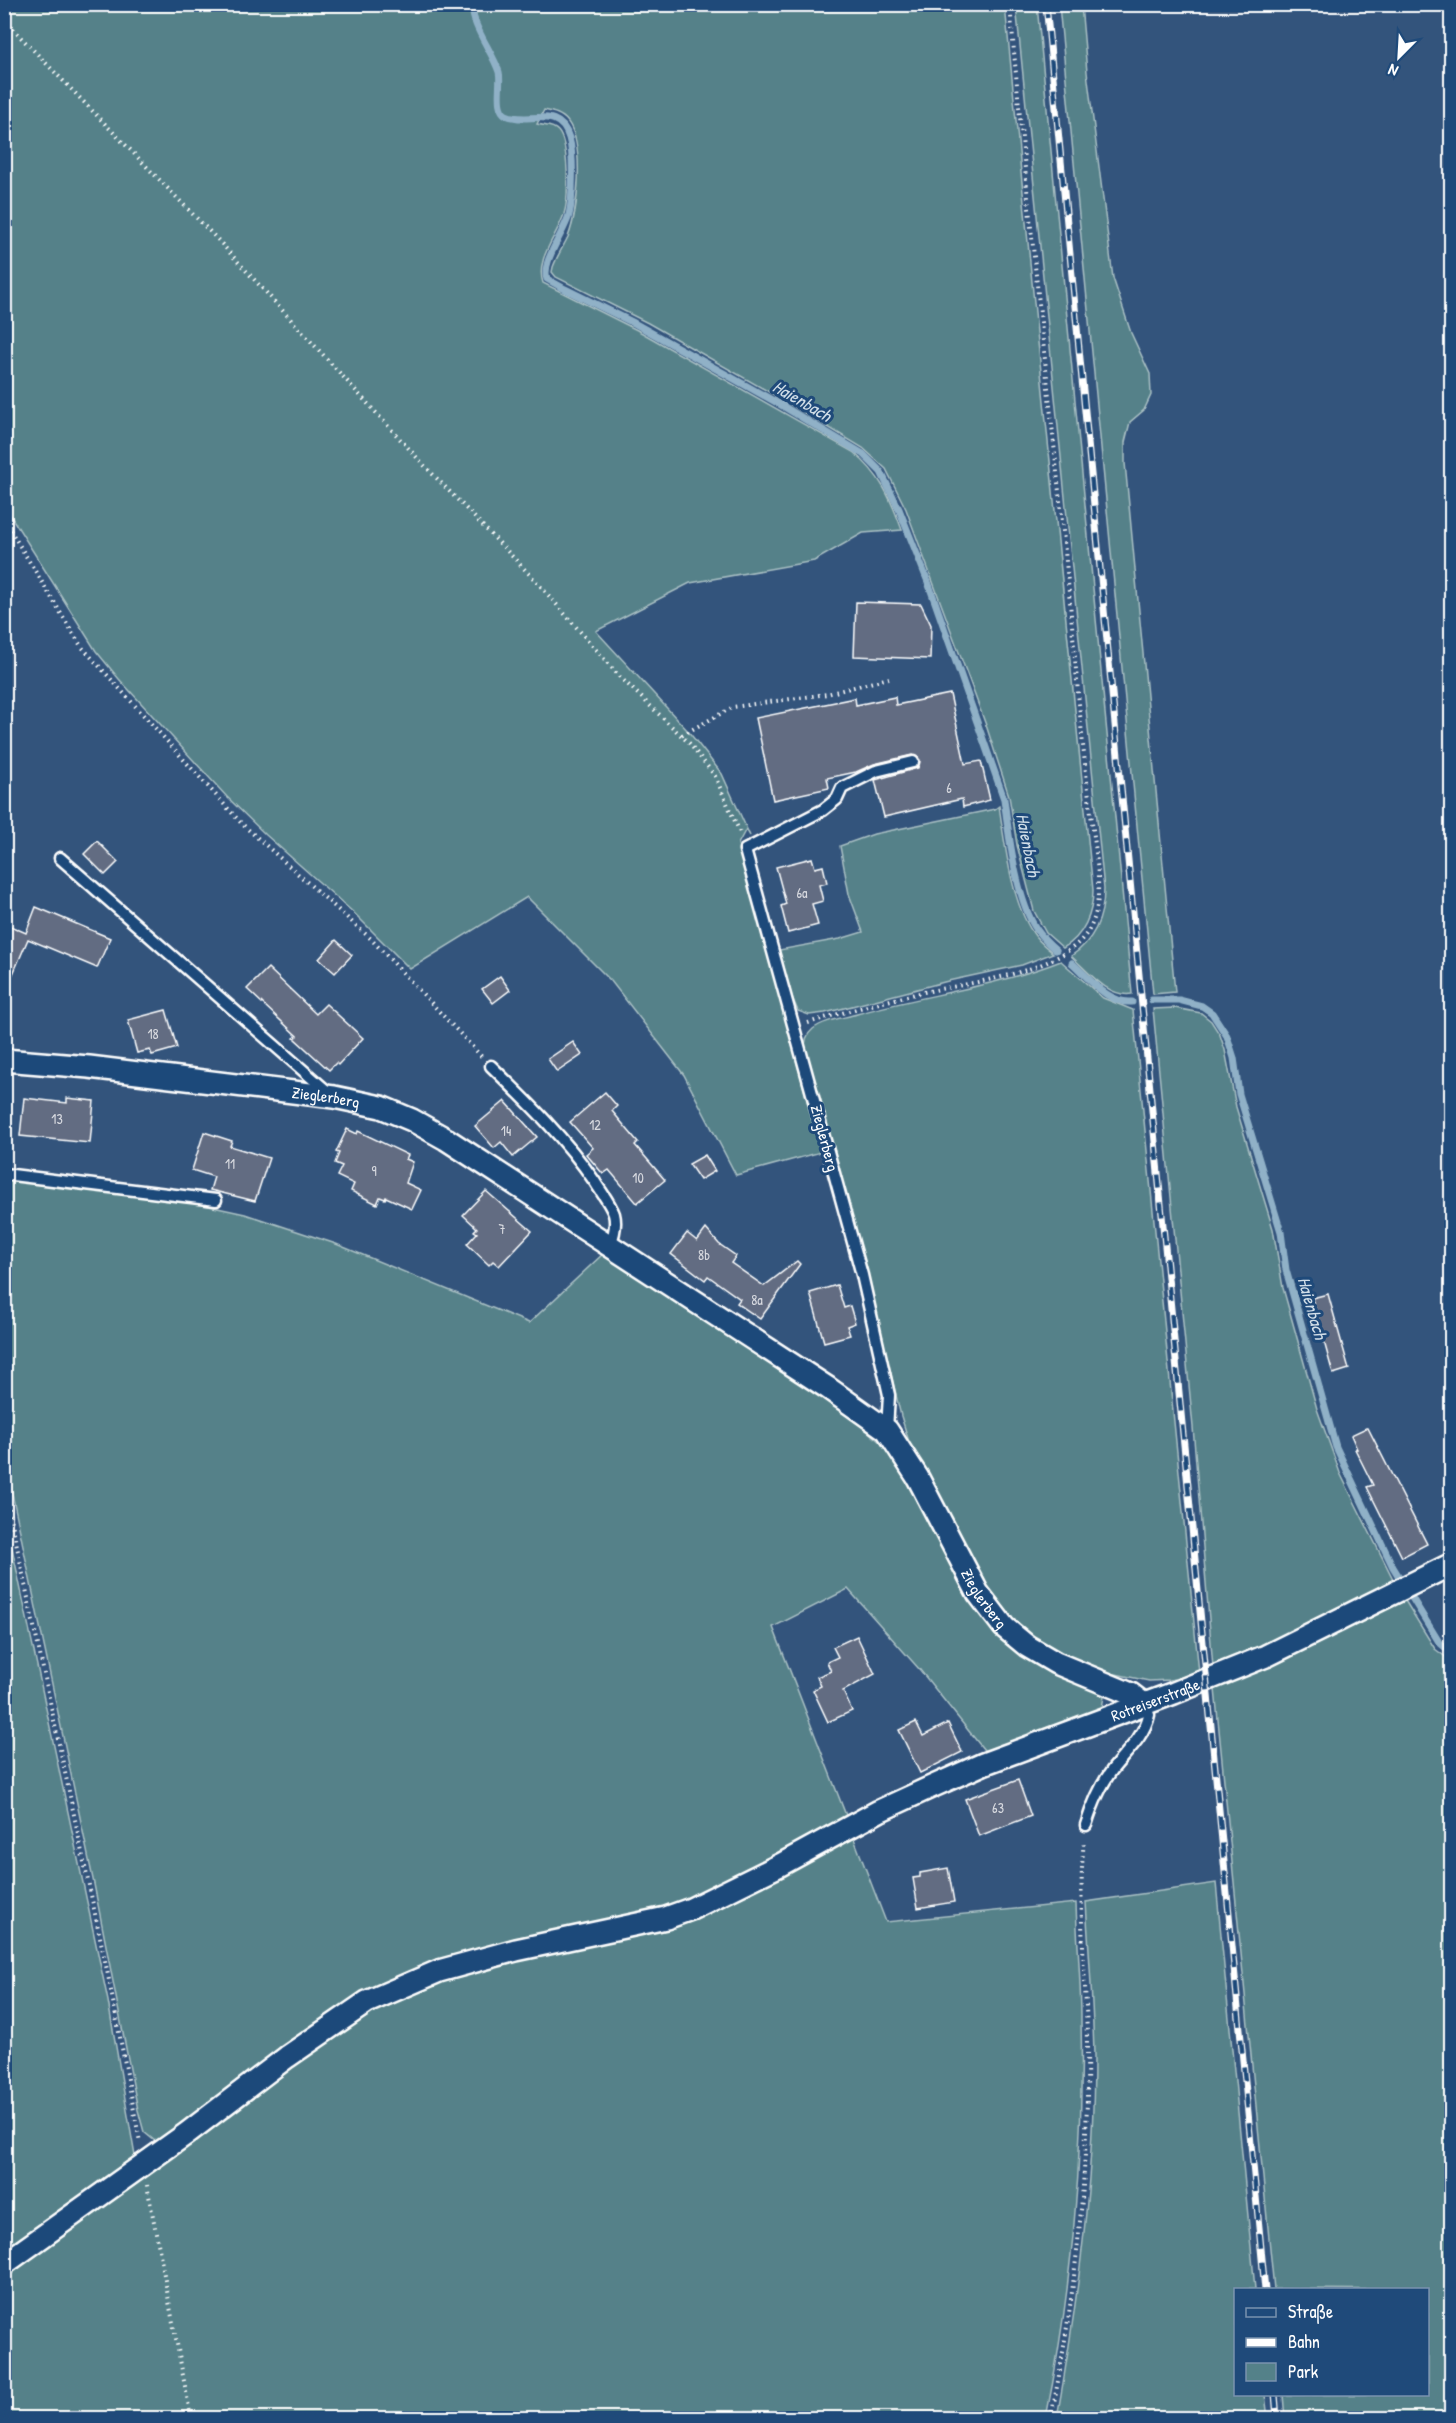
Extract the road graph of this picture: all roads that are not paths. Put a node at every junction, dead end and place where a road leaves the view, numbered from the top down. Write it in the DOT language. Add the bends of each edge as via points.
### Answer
graph roads {
  1 [pos="913,762"];
  2 [pos="60,858"];
  3 [pos="4,1060"];
  4 [pos="491,1066"];
  5 [pos="334,1097"];
  6 [pos="4,1174"];
  7 [pos="216,1200"];
  8 [pos="610,1245"];
  9 [pos="887,1430"];
  10 [pos="1452,1564"];
  11 [pos="1144,1704"];
  12 [pos="1086,1825"];
  13 [pos="4,2264"];
  1 -- 9 [label="lane, Zieglerberg" via="876,771 842,788 837,799 823,810 745,850 862,1275 889,1395"];
  2 -- 5 [label="lane"];
  3 -- 5 [label="street, Zieglerberg"];
  4 -- 8 [label="lane" via="570,1149 599,1188 615,1221"];
  5 -- 8 [label="street, Zieglerberg" via="381,1107 412,1120"];
  6 -- 7 [label="lane"];
  8 -- 9 [label="street, Zieglerberg"];
  9 -- 11 [label="street, Zieglerberg" via="918,1478 978,1593 1004,1627 1056,1663 1131,1694"];
  10 -- 11 [label="street, Rotreiserstraße" via="1266,1656"];
  11 -- 12 [label="lane" via="1149,1715 1147,1723 1106,1779"];
  11 -- 13 [label="street, Rotreiserstraße" via="983,1764 691,1909 439,1971 367,2001"];
}
